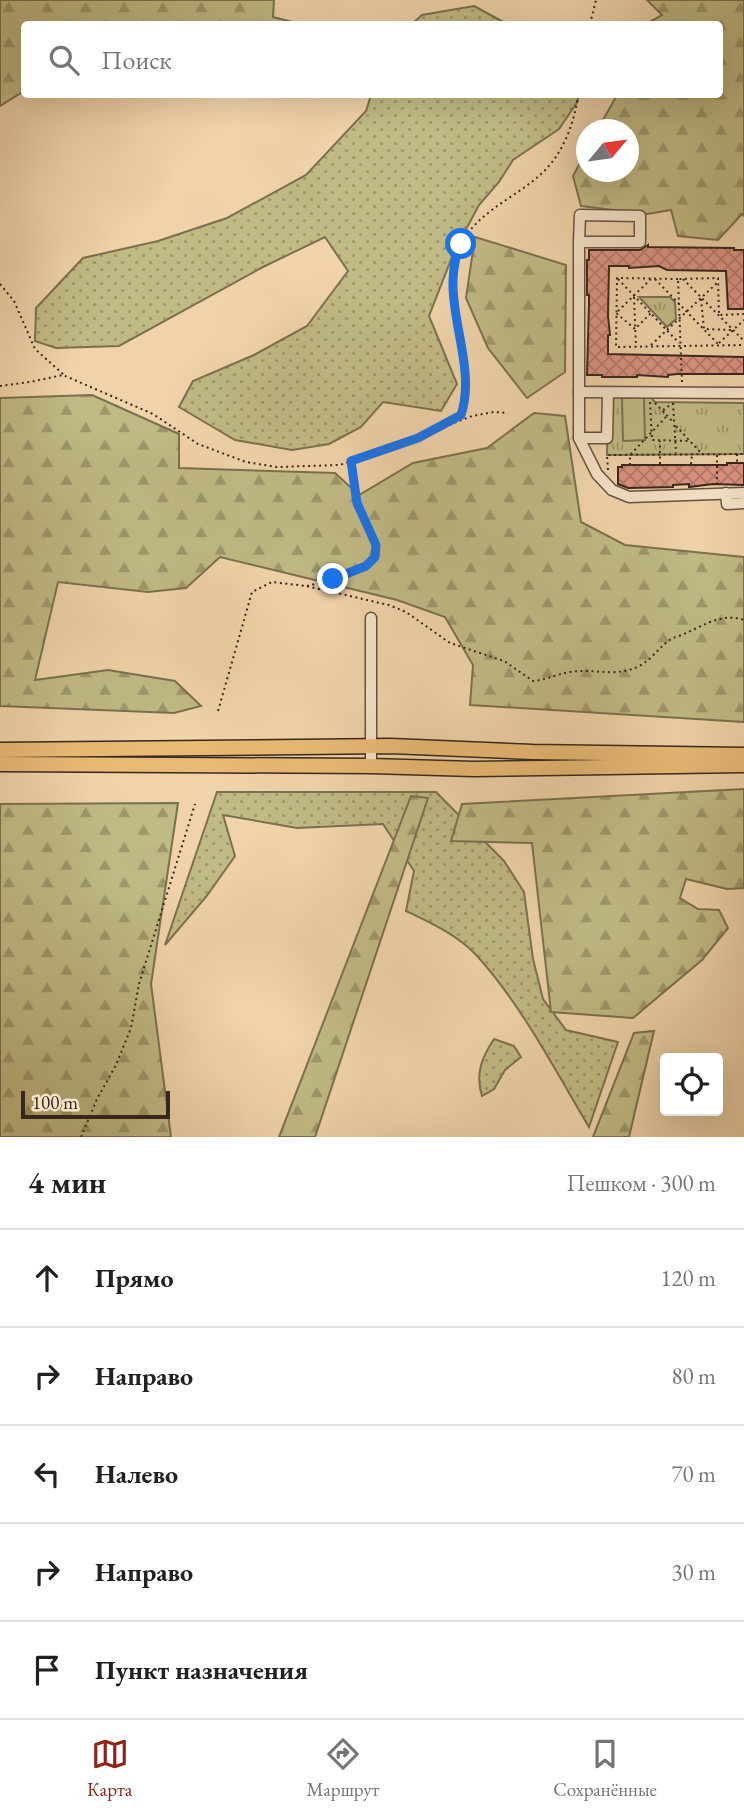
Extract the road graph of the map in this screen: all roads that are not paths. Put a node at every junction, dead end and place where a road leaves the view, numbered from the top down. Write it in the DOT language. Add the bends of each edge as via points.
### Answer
graph roads {
  1 [pos="579,242"];
  2 [pos="579,392"];
  3 [pos="608,393"];
  4 [pos="744,393"];
  5 [pos="579,438"];
  6 [pos="744,493"];
  7 [pos="722,494"];
  8 [pos="744,503"];
  9 [pos="371,618"];
  10 [pos="371,747"];
  11 [pos="0,750"];
  12 [pos="744,755"];
  13 [pos="0,764"];
  14 [pos="744,765"];
  15 [pos="371,766"];
  1 -- 1 [label="street" via="580,215 640,216 640,242"];
  1 -- 2 [label="street"];
  2 -- 3 [label="street"];
  2 -- 5 [label="street"];
  3 -- 4 [label="street" via="681,398"];
  3 -- 5 [label="street" via="607,438"];
  5 -- 7 [label="street" via="597,474 620,495"];
  6 -- 7 [label="street"];
  7 -- 8 [label="street" via="727,504"];
  9 -- 10 [label="street"];
  10 -- 11 [label="main road"];
  10 -- 12 [label="main road"];
  10 -- 15 [label="street"];
  13 -- 15 [label="main road"];
  14 -- 15 [label="main road"];
}
